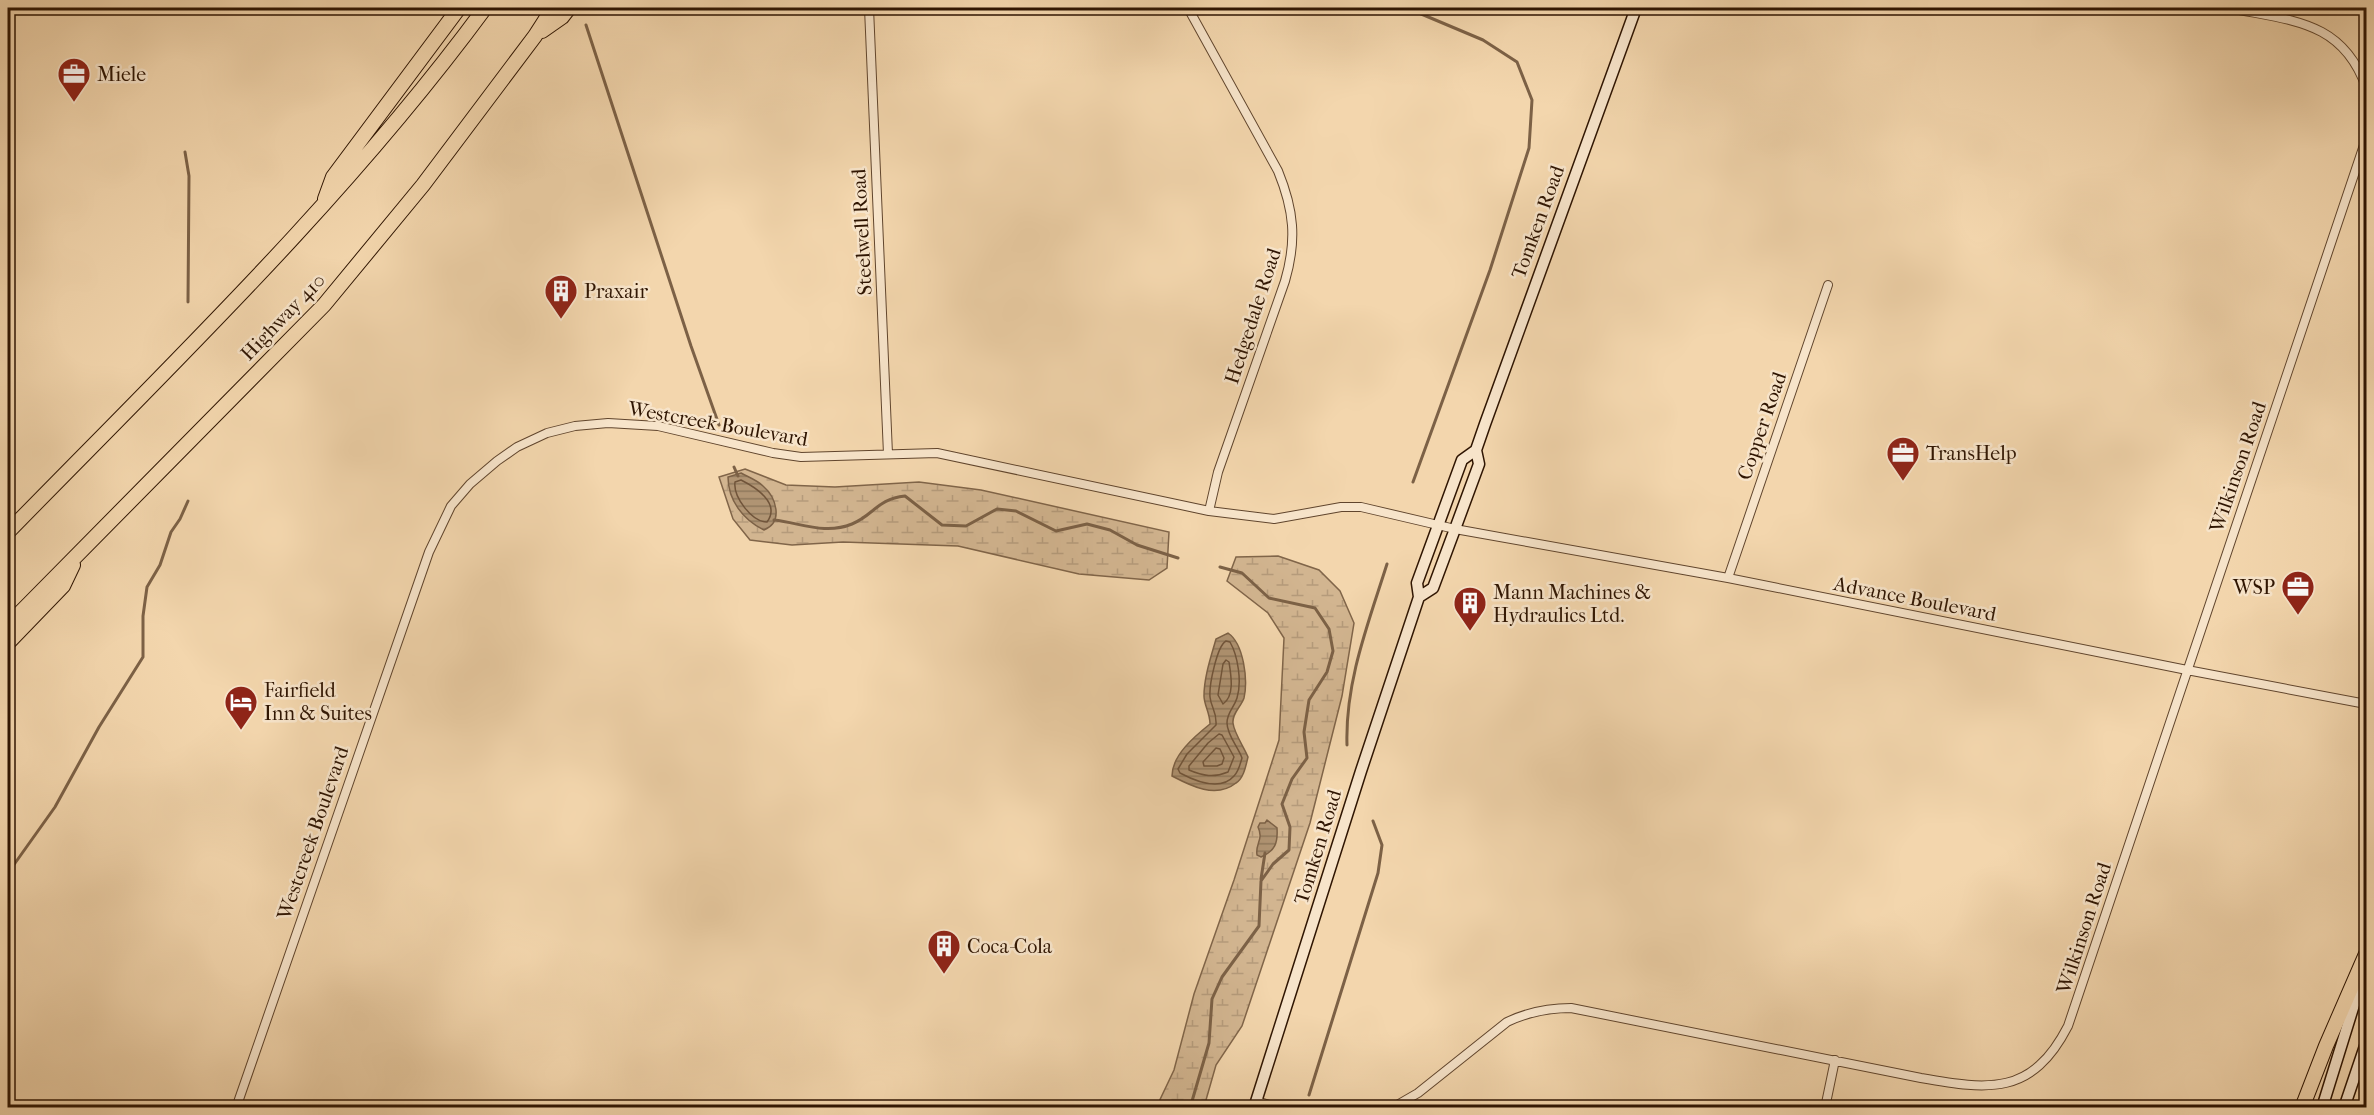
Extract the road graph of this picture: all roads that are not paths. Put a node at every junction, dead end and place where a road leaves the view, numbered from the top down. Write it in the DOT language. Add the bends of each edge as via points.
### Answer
graph roads {
  1 [pos="459,8"];
  2 [pos="485,8"];
  3 [pos="553,8"];
  4 [pos="569,8"];
  5 [pos="869,8"];
  6 [pos="1188,8"];
  7 [pos="1636,8"];
  8 [pos="2230,8"];
  9 [pos="535,36"];
  10 [pos="2367,87"];
  11 [pos="2367,139"];
  12 [pos="321,208"];
  13 [pos="1828,285"];
  14 [pos="1476,450"];
  15 [pos="888,454"];
  16 [pos="1209,511"];
  17 [pos="1438,525"];
  18 [pos="1455,529"];
  19 [pos="8,532"];
  20 [pos="78,555"];
  21 [pos="1728,578"];
  22 [pos="1419,597"];
  23 [pos="8,625"];
  24 [pos="8,643"];
  25 [pos="2187,670"];
  26 [pos="2367,704"];
  27 [pos="2367,954"];
  28 [pos="2367,966"];
  29 [pos="2367,1043"];
  30 [pos="1835,1060"];
  31 [pos="1255,1104"];
  32 [pos="236,1107"];
  33 [pos="1280,1107"];
  34 [pos="1392,1107"];
  35 [pos="1825,1107"];
  36 [pos="2302,1107"];
  37 [pos="2322,1107"];
  38 [pos="2344,1107"];
  1 -- 12 [label="highway" via="333,177"];
  2 -- 12 [label="highway"];
  3 -- 9 [label="highway, Highway 410"];
  4 -- 9 [label="highway"];
  5 -- 15 [label="street, Steelwell Road"];
  6 -- 16 [label="street, Hedgedale Road" via="1278,171 1294,234 1292,260 1218,472"];
  7 -- 14 [label="main road, Tomken Road"];
  8 -- 10 [label="street" via="2308,24 2331,36 2347,50"];
  9 -- 20 [label="highway, Highway 410" via="423,186 324,305"];
  11 -- 25 [label="street, Wilkinson Road"];
  12 -- 19 [label="highway"];
  13 -- 21 [label="street, Copper Road"];
  14 -- 17 [label="main road, Tomken Road" via="1462,460"];
  14 -- 18 [label="main road, Tomken Road" via="1479,464"];
  15 -- 16 [label="street, Westcreek Boulevard" via="938,453"];
  15 -- 32 [label="street, Westcreek Boulevard" via="801,457 657,426 608,423 547,433 517,447 470,484 451,506 429,552"];
  16 -- 17 [label="street, Westcreek Boulevard" via="1274,519 1361,507"];
  17 -- 18 [label="street, Westcreek Boulevard"];
  17 -- 22 [label="main road, Tomken Road" via="1417,583"];
  18 -- 21 [label="street, Advance Boulevard"];
  18 -- 22 [label="main road, Tomken Road" via="1433,588"];
  20 -- 23 [label="highway, Highway 410"];
  20 -- 24 [label="highway" via="63,586"];
  21 -- 25 [label="street, Advance Boulevard"];
  22 -- 31 [label="main road, Tomken Road"];
  25 -- 26 [label="street, Advance Boulevard"];
  25 -- 30 [label="street, Wilkinson Road" via="2058,1046 2020,1079 1992,1086 1958,1084"];
  27 -- 36 [label="highway"];
  28 -- 37 [label="main road"];
  29 -- 38 [label="main road"];
  30 -- 34 [label="street, Wilkinson Road" via="1571,1008 1554,1008 1507,1022 1418,1093"];
  30 -- 35 [label="street"];
  31 -- 33 [label="street"];
}
